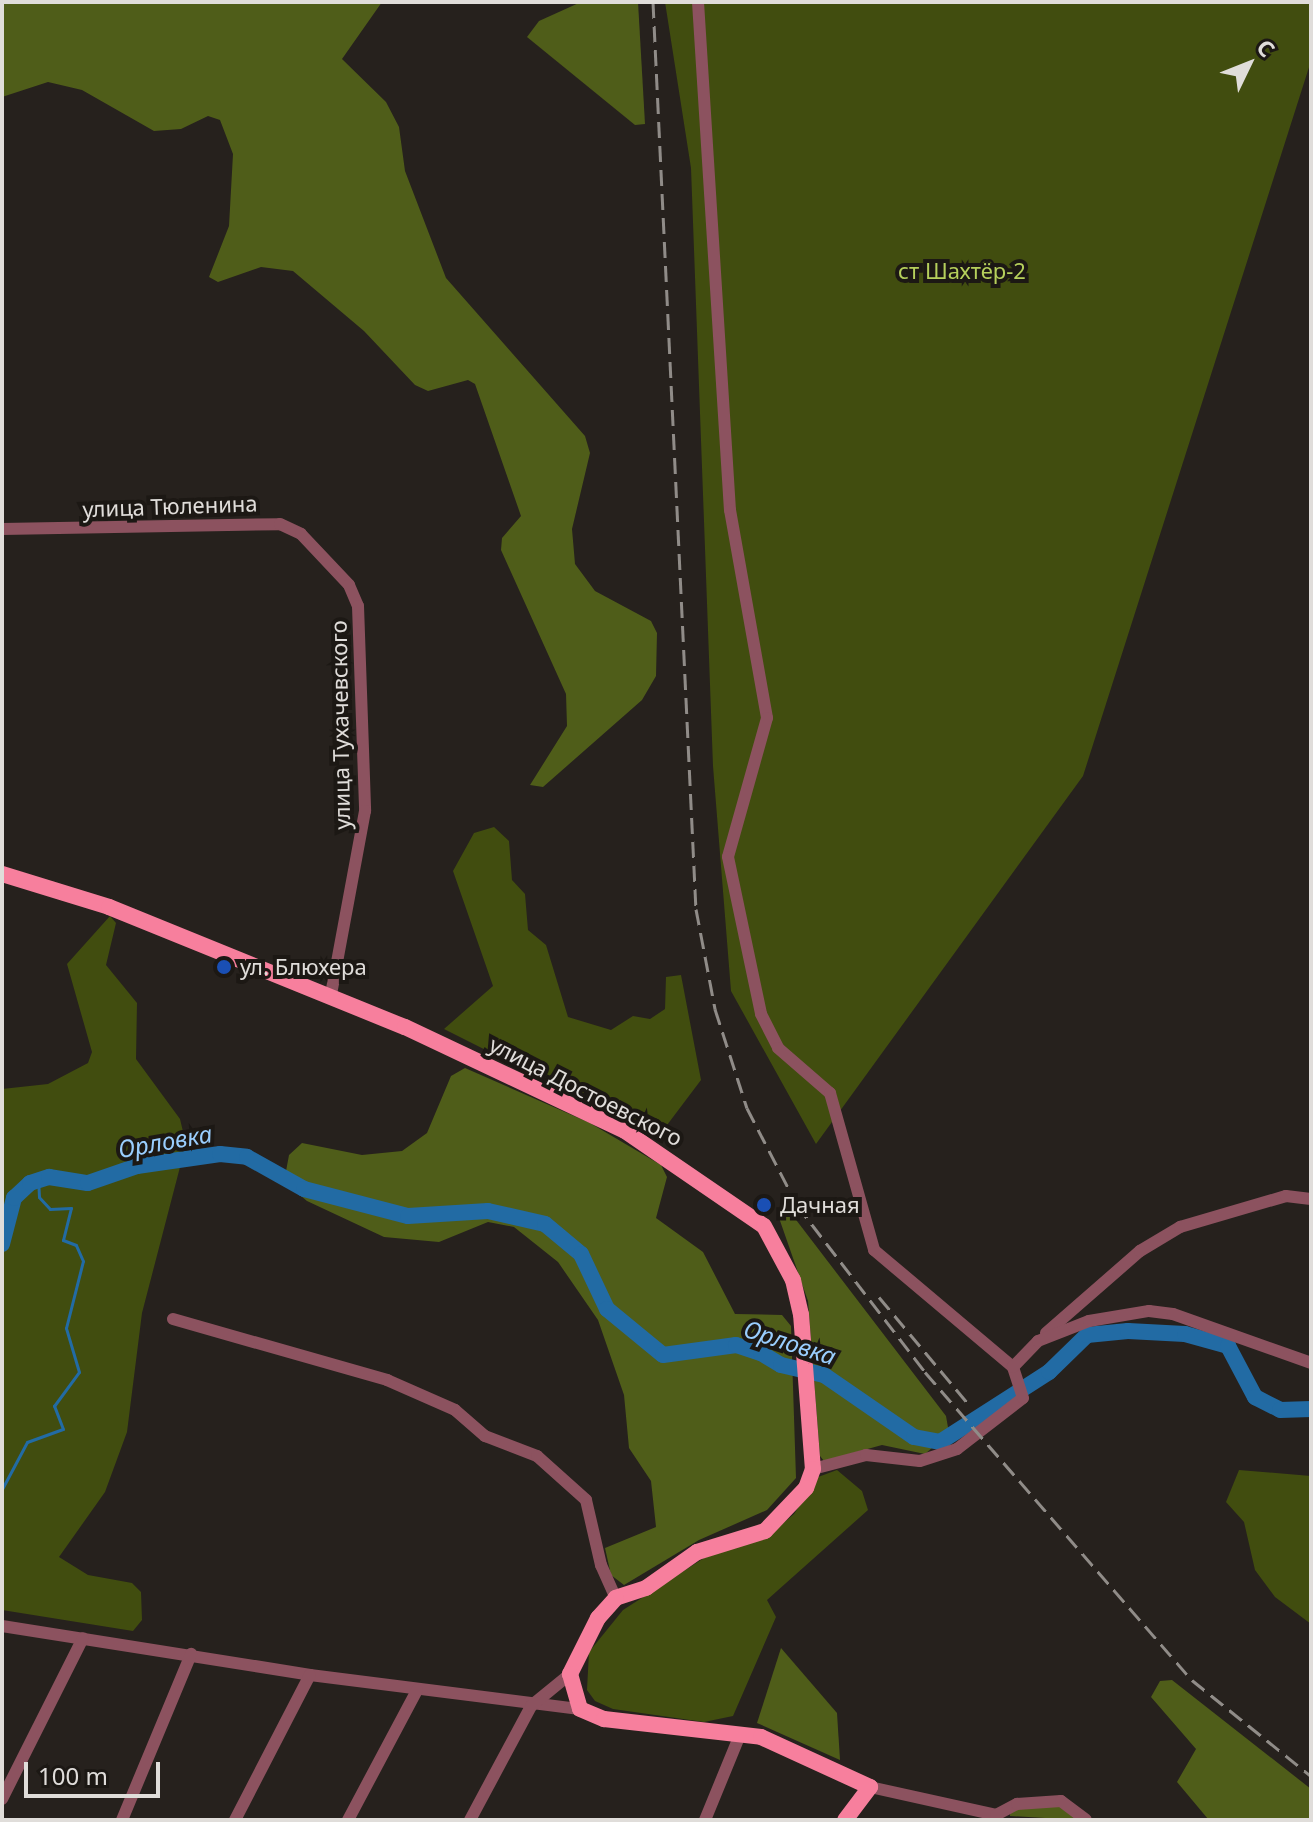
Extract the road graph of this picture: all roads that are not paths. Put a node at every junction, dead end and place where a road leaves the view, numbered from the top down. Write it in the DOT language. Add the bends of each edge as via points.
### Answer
graph roads {
  1 [pos="698,2"];
  2 [pos="2,529"];
  3 [pos="328,558"];
  4 [pos="2,874"];
  5 [pos="331,994"];
  6 [pos="1311,1199"];
  7 [pos="173,1319"];
  8 [pos="1038,1341"];
  9 [pos="1311,1363"];
  10 [pos="1013,1367"];
  11 [pos="813,1469"];
  12 [pos="616,1598"];
  13 [pos="2,1626"];
  14 [pos="83,1638"];
  15 [pos="191,1654"];
  16 [pos="570,1674"];
  17 [pos="310,1675"];
  18 [pos="417,1690"];
  19 [pos="531,1706"];
  20 [pos="580,1709"];
  21 [pos="739,1737"];
  22 [pos="870,1787"];
  23 [pos="2,1799"];
  24 [pos="122,1820"];
  25 [pos="235,1820"];
  26 [pos="348,1820"];
  27 [pos="470,1820"];
  28 [pos="705,1820"];
  29 [pos="845,1820"];
  30 [pos="1086,1820"];
  1 -- 10 [label="street" via="730,510 767,718 728,857 761,1014 778,1048 830,1093 874,1250"];
  2 -- 3 [label="street, улица Тюленина" via="253,520 301,534"];
  3 -- 5 [label="street, улица Тухачевского" via="358,606 365,798 361,858"];
  4 -- 5 [label="main road, улица Достоевского" via="109,907"];
  5 -- 11 [label="main road, улица Достоевского" via="625,1131 753,1214 793,1280"];
  6 -- 8 [label="street" via="1286,1196 1180,1227 1119,1268"];
  7 -- 12 [label="street" via="387,1380 455,1410 485,1436 537,1456 586,1500 601,1565"];
  8 -- 9 [label="street" via="1089,1321 1149,1311"];
  8 -- 10 [label="street"];
  10 -- 11 [label="street" via="1023,1398 948,1453 920,1461 866,1455"];
  11 -- 12 [label="main road" via="796,1504 765,1531 697,1552 646,1588"];
  12 -- 16 [label="main road" via="598,1618"];
  13 -- 14 [label="street"];
  14 -- 15 [label="street"];
  14 -- 23 [label="street"];
  15 -- 17 [label="street"];
  15 -- 24 [label="street"];
  16 -- 19 [label="street"];
  16 -- 20 [label="main road"];
  17 -- 18 [label="street"];
  17 -- 25 [label="street"];
  18 -- 19 [label="street"];
  18 -- 26 [label="street"];
  19 -- 20 [label="street"];
  19 -- 27 [label="street"];
  20 -- 21 [label="main road" via="604,1719"];
  21 -- 22 [label="main road" via="761,1737"];
  21 -- 28 [label="street"];
  22 -- 29 [label="main road"];
  22 -- 30 [label="street" via="996,1815 1017,1804 1061,1801"];
}
